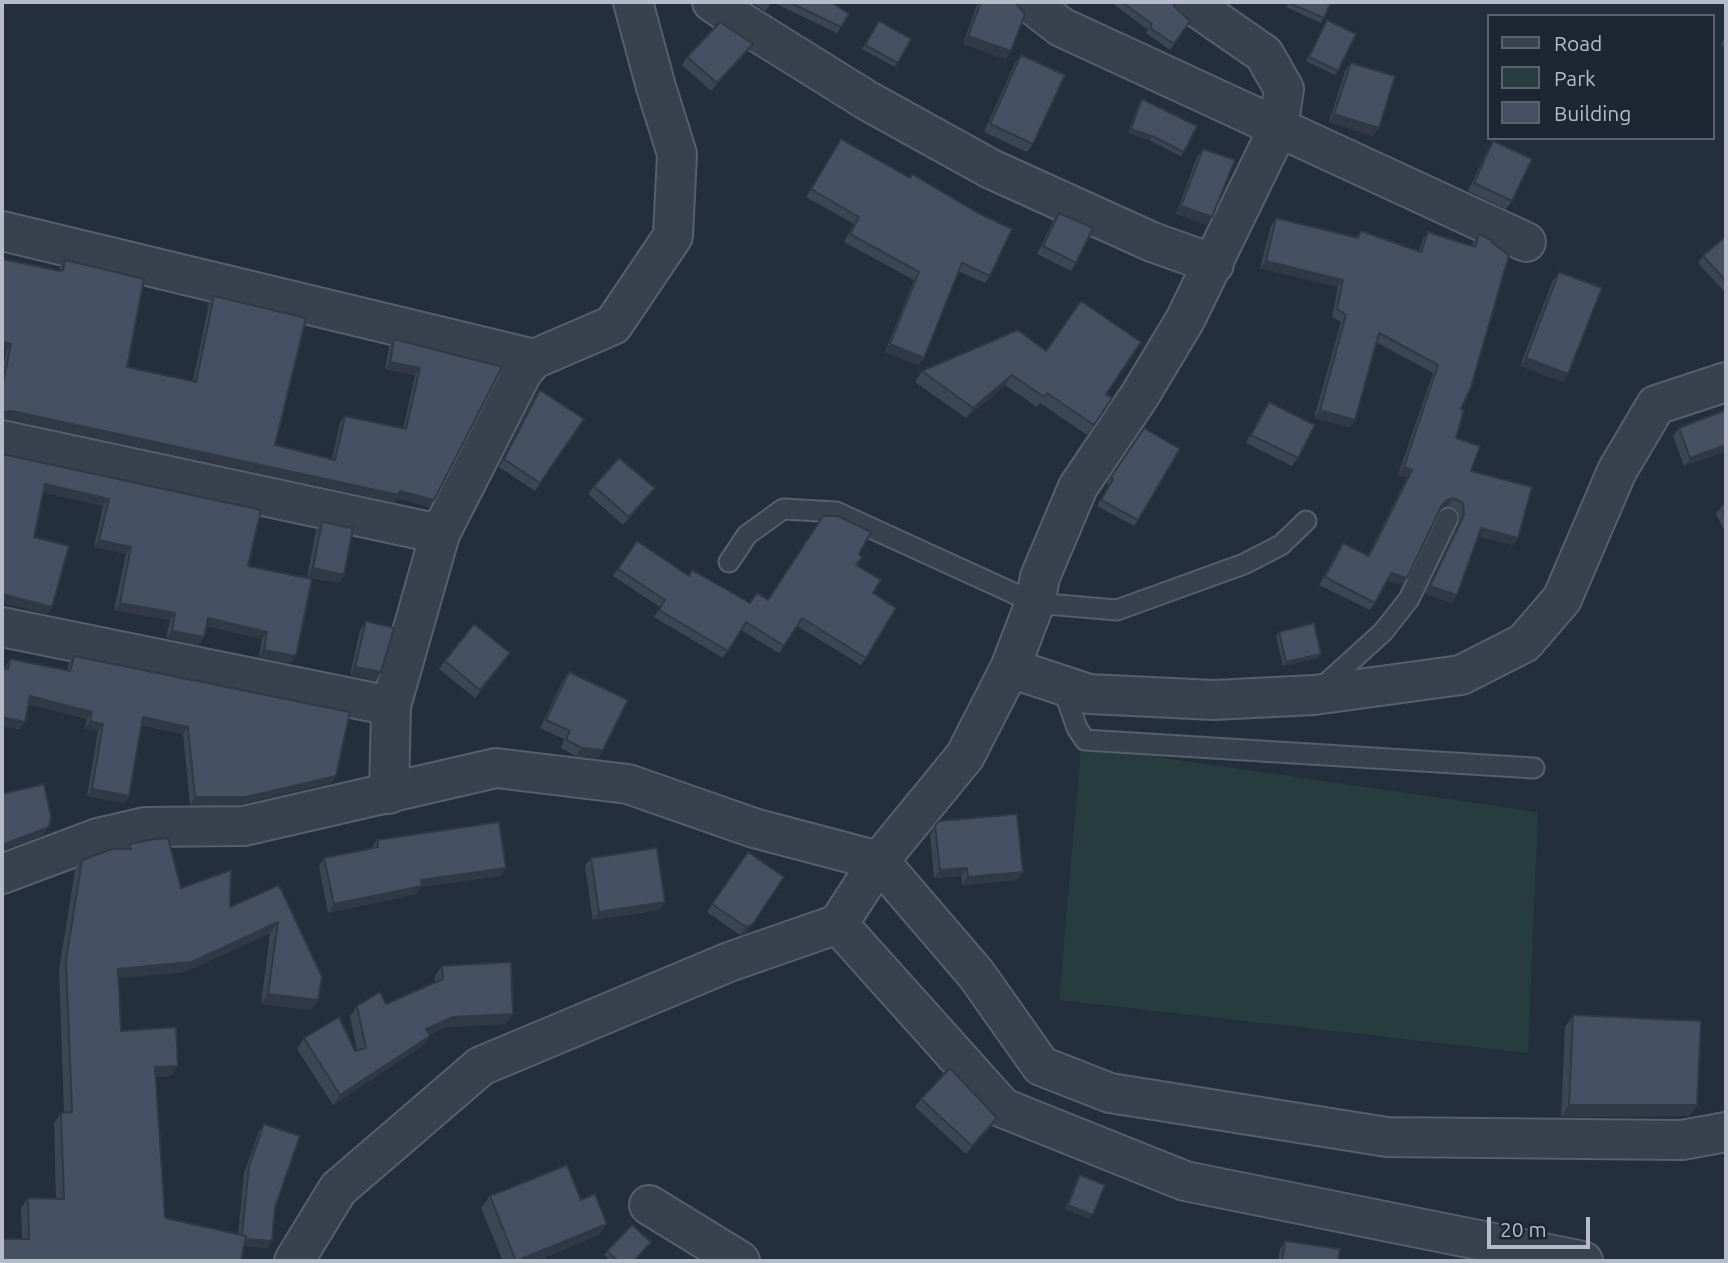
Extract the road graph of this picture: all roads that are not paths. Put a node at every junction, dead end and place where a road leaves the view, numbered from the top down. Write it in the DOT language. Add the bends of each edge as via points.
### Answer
graph roads {
  1 [pos="633,2"];
  2 [pos="712,2"];
  3 [pos="1028,2"];
  4 [pos="1189,2"];
  5 [pos="1278,129"];
  6 [pos="2,231"];
  7 [pos="1526,242"];
  8 [pos="1214,264"];
  9 [pos="534,359"];
  10 [pos="1726,382"];
  11 [pos="2,440"];
  12 [pos="1448,518"];
  13 [pos="1306,521"];
  14 [pos="440,534"];
  15 [pos="729,562"];
  16 [pos="1035,603"];
  17 [pos="2,627"];
  18 [pos="1010,668"];
  19 [pos="1062,685"];
  20 [pos="1314,695"];
  21 [pos="391,706"];
  22 [pos="1534,768"];
  23 [pos="389,794"];
  24 [pos="879,861"];
  25 [pos="2,874"];
  26 [pos="838,924"];
  27 [pos="1726,1132"];
  28 [pos="649,1205"];
  29 [pos="294,1261"];
  30 [pos="740,1261"];
  31 [pos="1583,1261"];
  1 -- 9 [label="street" via="677,154 673,236 613,325"];
  2 -- 8 [label="street" via="869,101 991,169 1152,242"];
  3 -- 5 [label="street" via="1061,27"];
  4 -- 5 [label="street" via="1264,54 1284,89"];
  5 -- 7 [label="street"];
  5 -- 8 [label="street"];
  6 -- 9 [label="street"];
  8 -- 16 [label="street" via="1140,395 1078,487 1040,577"];
  9 -- 14 [label="street" via="523,370"];
  10 -- 20 [label="street" via="1656,405 1617,471 1562,599 1524,643 1461,675"];
  11 -- 14 [label="street"];
  12 -- 20 [label="lane" via="1409,599 1383,632"];
  13 -- 16 [label="lane" via="1281,545 1244,564 1117,610"];
  14 -- 21 [label="street"];
  15 -- 16 [label="lane" via="747,534 783,509 836,512"];
  16 -- 18 [label="street"];
  17 -- 21 [label="street"];
  18 -- 19 [label="street"];
  18 -- 24 [label="street" via="964,756"];
  19 -- 20 [label="street" via="1089,694 1214,700"];
  19 -- 22 [label="lane" via="1085,740"];
  21 -- 23 [label="street"];
  23 -- 24 [label="street" via="496,768 628,784 754,828"];
  23 -- 25 [label="street" via="244,826 145,827 98,838"];
  24 -- 26 [label="street"];
  24 -- 27 [label="street" via="976,974 1041,1066 1110,1093 1387,1137 1682,1140"];
  26 -- 29 [label="street" via="729,962 481,1066 338,1189"];
  26 -- 31 [label="street" via="1003,1108 1185,1181"];
  28 -- 30 [label="street"];
}
